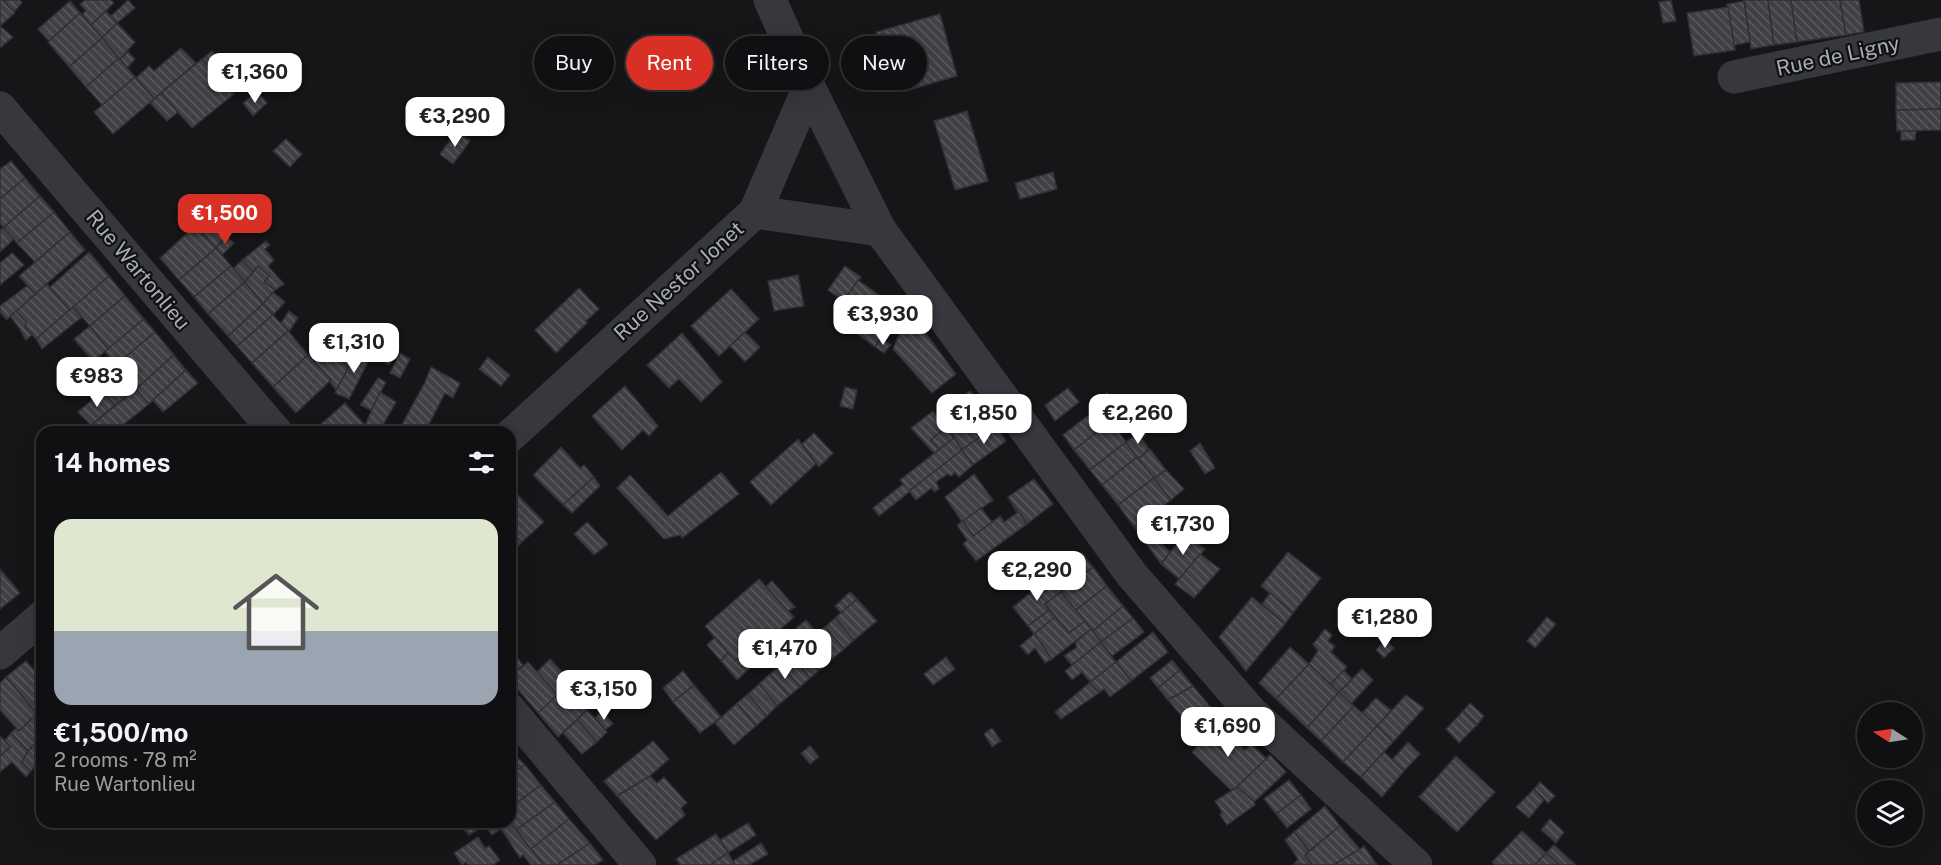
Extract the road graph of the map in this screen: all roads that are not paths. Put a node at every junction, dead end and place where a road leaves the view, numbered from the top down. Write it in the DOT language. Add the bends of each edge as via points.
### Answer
graph roads {
  1 [pos="771,0"];
  2 [pos="1941,34"];
  3 [pos="787,36"];
  4 [pos="1734,77"];
  5 [pos="808,90"];
  6 [pos="810,90"];
  7 [pos="0,108"];
  8 [pos="755,212"];
  9 [pos="880,230"];
  10 [pos="266,426"];
  11 [pos="516,431"];
  12 [pos="36,623"];
  13 [pos="0,653"];
  14 [pos="516,717"];
  15 [pos="640,865"];
  16 [pos="1416,865"];
  1 -- 3 [label="street"];
  2 -- 4 [label="street, Rue de Ligny"];
  5 -- 8 [label="street"];
  6 -- 9 [label="street"];
  7 -- 10 [label="street, Rue Wartonlieu"];
  8 -- 9 [label="street, Rue Nestor Jonet"];
  8 -- 11 [label="street, Rue Nestor Jonet"];
  9 -- 16 [label="street" via="1132,575 1252,713"];
  12 -- 13 [label="street"];
  14 -- 15 [label="street"];
}
